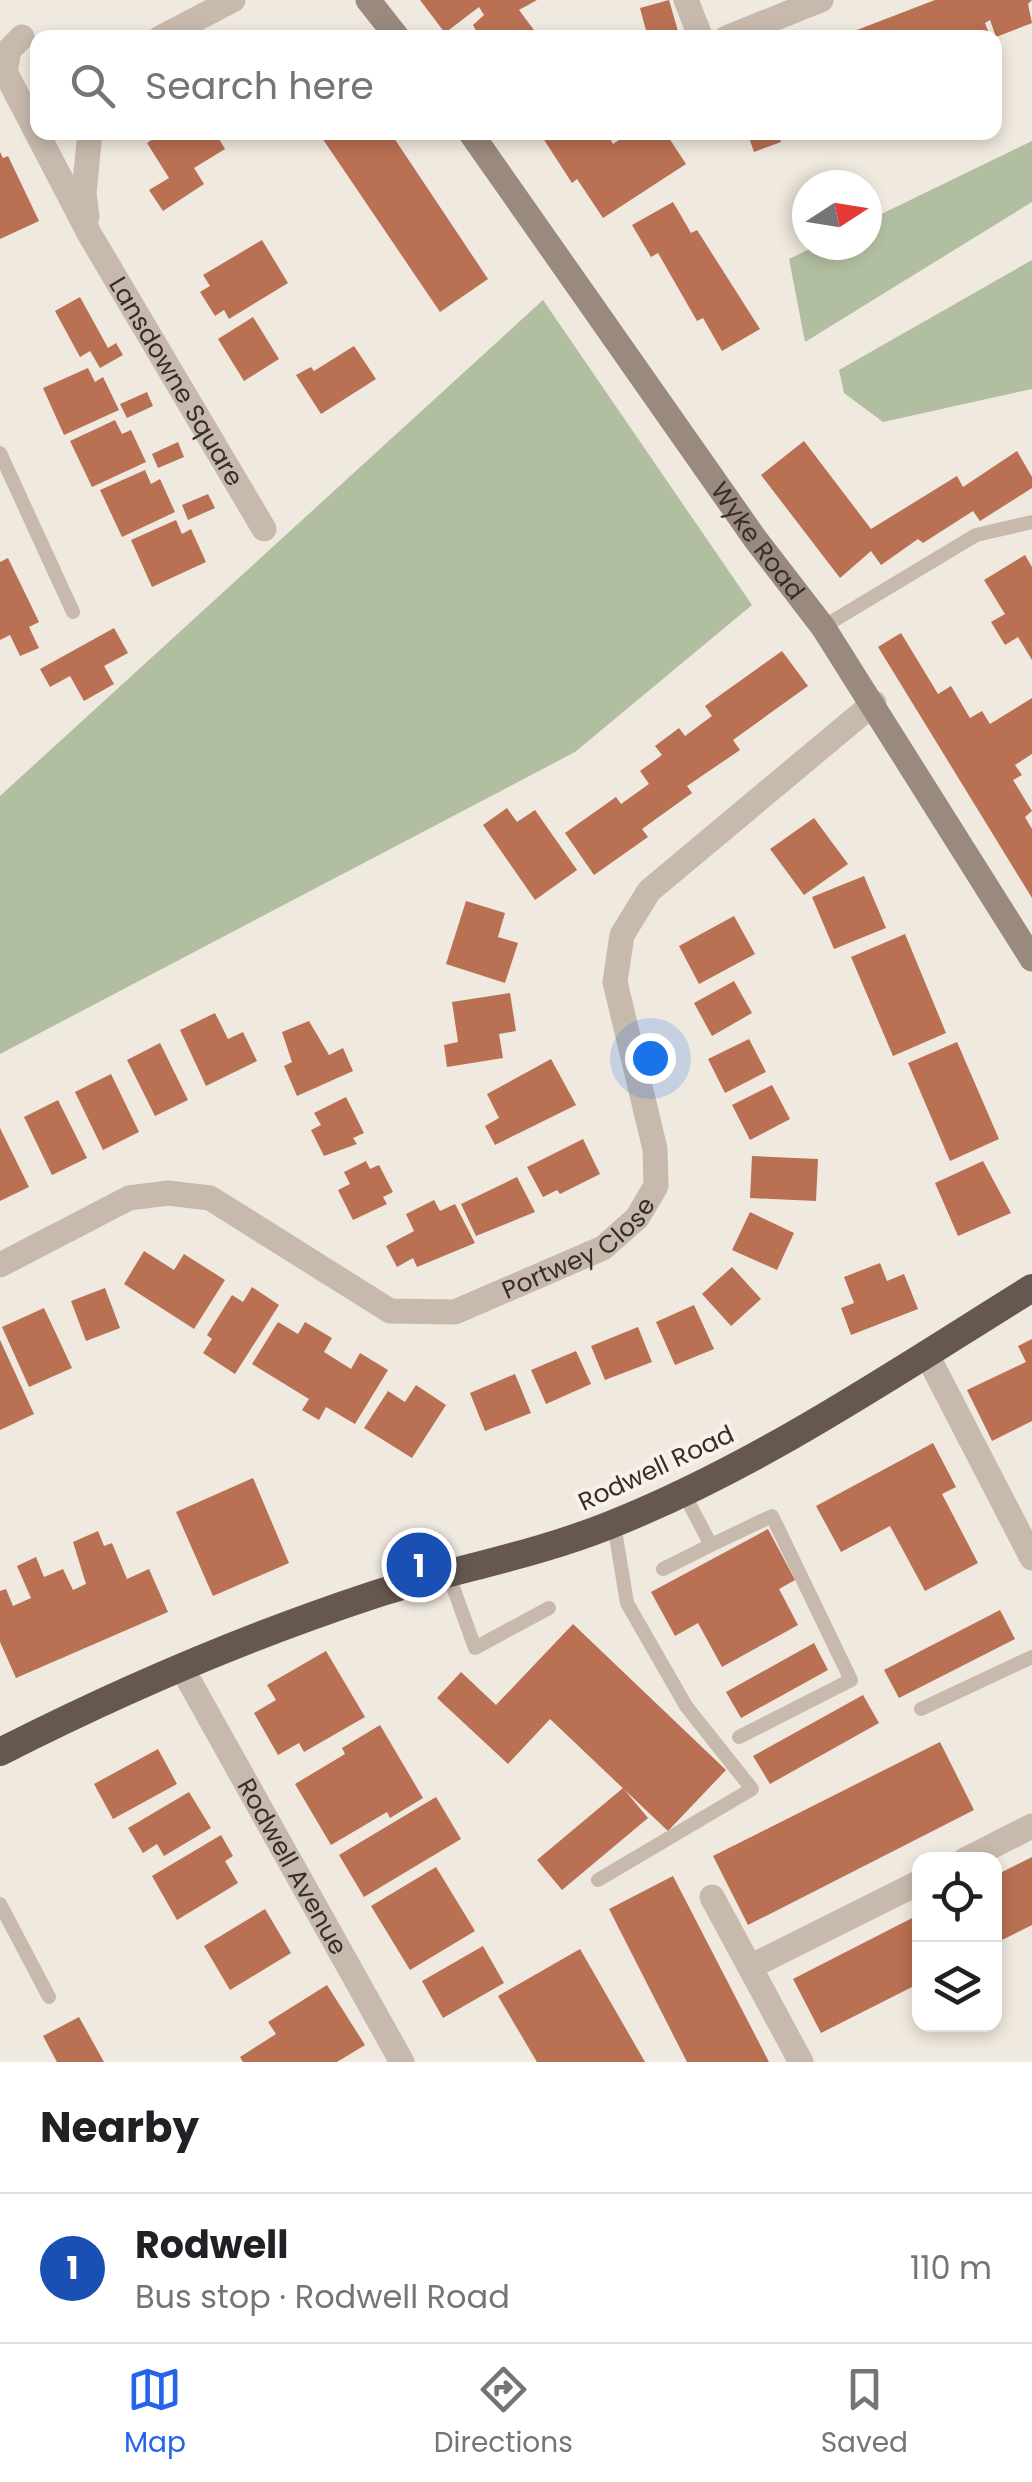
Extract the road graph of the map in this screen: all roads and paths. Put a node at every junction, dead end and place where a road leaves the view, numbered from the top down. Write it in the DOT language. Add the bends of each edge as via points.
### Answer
graph roads {
  1 [pos="233,0"];
  2 [pos="368,0"];
  3 [pos="686,0"];
  4 [pos="821,0"];
  5 [pos="175,30"];
  6 [pos="392,30"];
  7 [pos="698,30"];
  8 [pos="746,30"];
  9 [pos="20,36"];
  10 [pos="6,83"];
  11 [pos="30,126"];
  12 [pos="38,140"];
  13 [pos="89,140"];
  14 [pos="476,140"];
  15 [pos="90,235"];
  16 [pos="0,454"];
  17 [pos="1032,522"];
  18 [pos="264,529"];
  19 [pos="72,612"];
  20 [pos="823,627"];
  21 [pos="874,703"];
  22 [pos="1032,960"];
  23 [pos="0,1265"];
  24 [pos="1032,1288"];
  25 [pos="926,1353"];
  26 [pos="684,1492"];
  27 [pos="614,1524"];
  28 [pos="711,1545"];
  29 [pos="1032,1558"];
  30 [pos="663,1569"];
  31 [pos="448,1573"];
  32 [pos="549,1608"];
  33 [pos="1032,1657"];
  34 [pos="183,1670"];
  35 [pos="922,1709"];
  36 [pos="739,1738"];
  37 [pos="0,1752"];
  38 [pos="1032,1826"];
  39 [pos="981,1852"];
  40 [pos="598,1880"];
  41 [pos="912,1886"];
  42 [pos="712,1897"];
  43 [pos="0,1904"];
  44 [pos="750,1967"];
  45 [pos="49,1997"];
  46 [pos="402,2062"];
  47 [pos="801,2062"];
  1 -- 5 [label="street"];
  2 -- 6 [label="main road"];
  3 -- 7 [label="street"];
  4 -- 8 [label="street"];
  9 -- 10 [label="street" via="9,50"];
  10 -- 11 [label="street, Lansdowne Square"];
  12 -- 15 [label="street, Lansdowne Square"];
  13 -- 15 [label="street, Lansdowne Square" via="84,192"];
  14 -- 20 [label="main road, Wyke Road"];
  15 -- 18 [label="street, Lansdowne Square"];
  16 -- 19 [label="lane"];
  17 -- 20 [label="lane" via="976,535"];
  20 -- 21 [label="main road, Wyke Road"];
  21 -- 22 [label="main road, Wyke Road"];
  21 -- 23 [label="street, Portwey Close" via="650,891 622,935 615,982 655,1148 656,1186 637,1218 603,1248 454,1312 390,1311 210,1198 168,1193 129,1198"];
  24 -- 25 [label="highway, Rodwell Road"];
  25 -- 26 [label="highway, Rodwell Road" via="800,1432"];
  25 -- 29 [label="street"];
  26 -- 27 [label="highway, Rodwell Road"];
  26 -- 28 [label="lane"];
  27 -- 31 [label="highway, Rodwell Road"];
  27 -- 40 [label="lane" via="627,1603 686,1706 752,1790"];
  28 -- 30 [label="lane"];
  28 -- 36 [label="lane" via="772,1516 851,1680"];
  31 -- 32 [label="lane" via="475,1648"];
  31 -- 34 [label="highway, Rodwell Road" via="369,1596"];
  33 -- 35 [label="lane"];
  34 -- 37 [label="highway, Rodwell Road"];
  34 -- 46 [label="street, Rodwell Avenue"];
  38 -- 39 [label="street"];
  41 -- 44 [label="street"];
  42 -- 44 [label="street"];
  43 -- 45 [label="lane"];
  44 -- 47 [label="street"];
}
